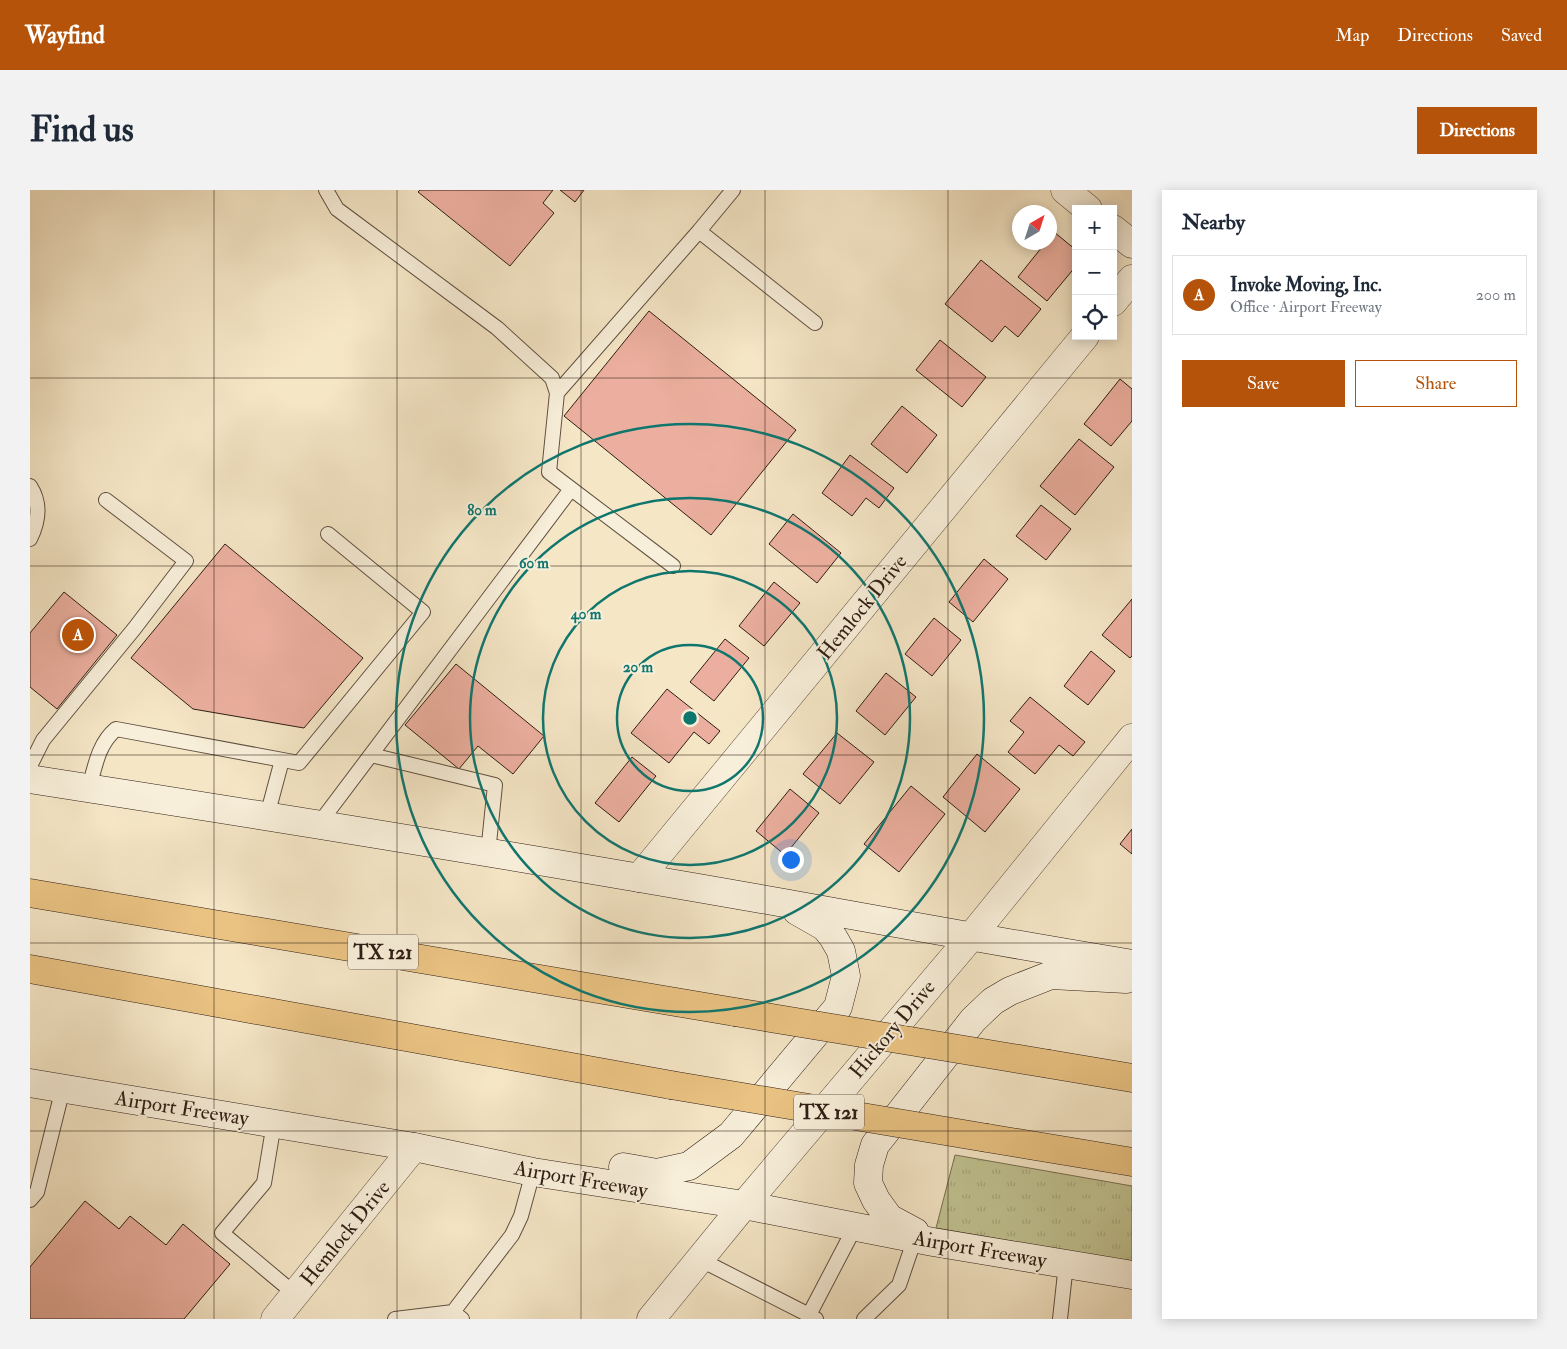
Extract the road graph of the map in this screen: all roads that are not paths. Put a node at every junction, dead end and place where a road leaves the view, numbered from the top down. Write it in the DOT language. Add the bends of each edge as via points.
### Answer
graph roads {
  1 [pos="326,190"];
  2 [pos="733,190"];
  3 [pos="1065,190"];
  4 [pos="1083,205"];
  5 [pos="699,231"];
  6 [pos="1117,232"];
  7 [pos="1132,244"];
  8 [pos="1132,280"];
  9 [pos="1117,297"];
  10 [pos="815,323"];
  11 [pos="1082,340"];
  12 [pos="557,393"];
  13 [pos="30,486"];
  14 [pos="571,489"];
  15 [pos="106,500"];
  16 [pos="328,534"];
  17 [pos="30,539"];
  18 [pos="673,566"];
  19 [pos="1132,738"];
  20 [pos="371,755"];
  21 [pos="282,760"];
  22 [pos="30,766"];
  23 [pos="30,779"];
  24 [pos="89,788"];
  25 [pos="266,816"];
  26 [pos="318,825"];
  27 [pos="488,853"];
  28 [pos="639,878"];
  29 [pos="30,893"];
  30 [pos="784,903"];
  31 [pos="970,938"];
  32 [pos="1132,964"];
  33 [pos="30,970"];
  34 [pos="1132,979"];
  35 [pos="1132,1078"];
  36 [pos="30,1083"];
  37 [pos="63,1088"];
  38 [pos="274,1123"];
  39 [pos="414,1147"];
  40 [pos="1132,1162"];
  41 [pos="533,1172"];
  42 [pos="30,1200"];
  43 [pos="744,1205"];
  44 [pos="855,1227"];
  45 [pos="924,1240"];
  46 [pos="701,1260"];
  47 [pos="1066,1264"];
  48 [pos="1132,1275"];
  49 [pos="295,1294"];
  50 [pos="457,1315"];
  51 [pos="813,1317"];
  52 [pos="275,1319"];
  53 [pos="395,1319"];
  54 [pos="651,1319"];
  55 [pos="864,1319"];
  56 [pos="1060,1319"];
  1 -- 12 [label="lane" via="337,209 497,328 552,378"];
  2 -- 5 [label="lane"];
  3 -- 4 [label="main road"];
  5 -- 10 [label="lane"];
  5 -- 12 [label="lane"];
  6 -- 7 [label="main road"];
  8 -- 9 [label="main road"];
  11 -- 28 [label="main road, Hemlock Drive"];
  12 -- 14 [label="lane" via="549,472"];
  13 -- 17 [label="lane" via="38,512"];
  14 -- 18 [label="lane"];
  14 -- 20 [label="lane"];
  15 -- 22 [label="lane" via="186,561 43,740"];
  16 -- 21 [label="lane" via="424,612 299,763"];
  19 -- 31 [label="main road, Hickory Drive"];
  20 -- 26 [label="lane"];
  20 -- 27 [label="lane" via="495,786"];
  21 -- 24 [label="lane" via="116,729 101,746"];
  21 -- 25 [label="lane"];
  23 -- 24 [label="main road"];
  24 -- 25 [label="main road"];
  25 -- 26 [label="main road"];
  26 -- 27 [label="main road"];
  27 -- 28 [label="main road"];
  28 -- 30 [label="main road"];
  29 -- 35 [label="highway, TX 121, bridge"];
  30 -- 31 [label="main road"];
  30 -- 41 [label="main road" via="825,927 840,951 846,976 838,1007 731,1135 689,1166 657,1173 560,1158"];
  31 -- 32 [label="main road"];
  31 -- 43 [label="main road, Hickory Drive"];
  33 -- 40 [label="highway, TX 121, bridge" via="671,1085"];
  34 -- 45 [label="main road" via="1051,975 1010,991 993,1001 973,1020 875,1145 869,1165 868,1183 889,1218"];
  36 -- 37 [label="main road, Airport Freeway"];
  37 -- 38 [label="main road, Airport Freeway"];
  37 -- 42 [label="lane" via="37,1192"];
  38 -- 39 [label="main road, Airport Freeway"];
  38 -- 49 [label="lane" via="264,1183 222,1233"];
  39 -- 41 [label="main road, Airport Freeway"];
  39 -- 49 [label="main road, Hemlock Drive"];
  41 -- 43 [label="main road, Airport Freeway"];
  41 -- 50 [label="lane" via="521,1216 512,1234"];
  43 -- 44 [label="main road, Airport Freeway"];
  43 -- 46 [label="main road, Hickory Drive"];
  44 -- 45 [label="main road, Airport Freeway"];
  44 -- 51 [label="lane"];
  45 -- 47 [label="main road, Airport Freeway"];
  45 -- 55 [label="lane" via="899,1285"];
  46 -- 51 [label="lane"];
  46 -- 54 [label="main road, Hickory Drive"];
  47 -- 48 [label="main road, Airport Freeway"];
  47 -- 56 [label="lane"];
  49 -- 52 [label="main road, Hemlock Drive"];
  50 -- 53 [label="lane"];
}
